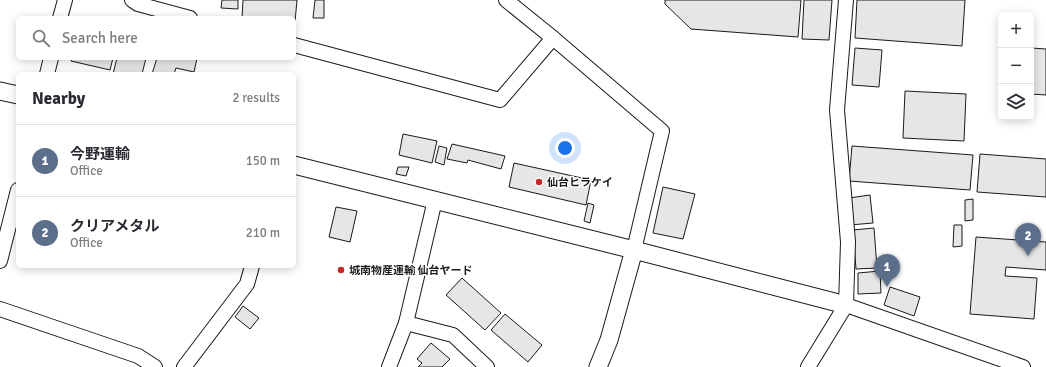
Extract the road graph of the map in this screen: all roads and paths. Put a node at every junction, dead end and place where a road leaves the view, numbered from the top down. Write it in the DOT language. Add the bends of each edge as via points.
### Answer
graph roads {
  1 [pos="65,0"];
  2 [pos="132,0"];
  3 [pos="506,0"];
  4 [pos="846,0"];
  5 [pos="61,16"];
  6 [pos="183,16"];
  7 [pos="553,38"];
  8 [pos="296,46"];
  9 [pos="50,60"];
  10 [pos="48,72"];
  11 [pos="0,91"];
  12 [pos="16,95"];
  13 [pos="296,165"];
  14 [pos="16,198"];
  15 [pos="435,200"];
  16 [pos="634,250"];
  17 [pos="0,261"];
  18 [pos="252,268"];
  19 [pos="846,305"];
  20 [pos="0,309"];
  21 [pos="406,323"];
  22 [pos="155,367"];
  23 [pos="184,367"];
  24 [pos="389,367"];
  25 [pos="487,367"];
  26 [pos="598,367"];
  27 [pos="808,367"];
  28 [pos="1023,367"];
  1 -- 5 [label="street"];
  2 -- 6 [label="street" via="138,4"];
  3 -- 7 [label="street"];
  4 -- 19 [label="street" via="837,110 848,242"];
  7 -- 8 [label="street" via="500,100"];
  7 -- 16 [label="street" via="662,131"];
  9 -- 10 [label="street"];
  11 -- 12 [label="street"];
  13 -- 15 [label="street"];
  14 -- 17 [label="street"];
  15 -- 16 [label="street"];
  15 -- 21 [label="street"];
  16 -- 19 [label="street"];
  16 -- 26 [label="street" via="609,340"];
  18 -- 23 [label="street" via="248,284"];
  19 -- 27 [label="street"];
  19 -- 28 [label="street"];
  20 -- 22 [label="street" via="138,356"];
  21 -- 24 [label="street"];
  21 -- 25 [label="street" via="453,334"];
}
